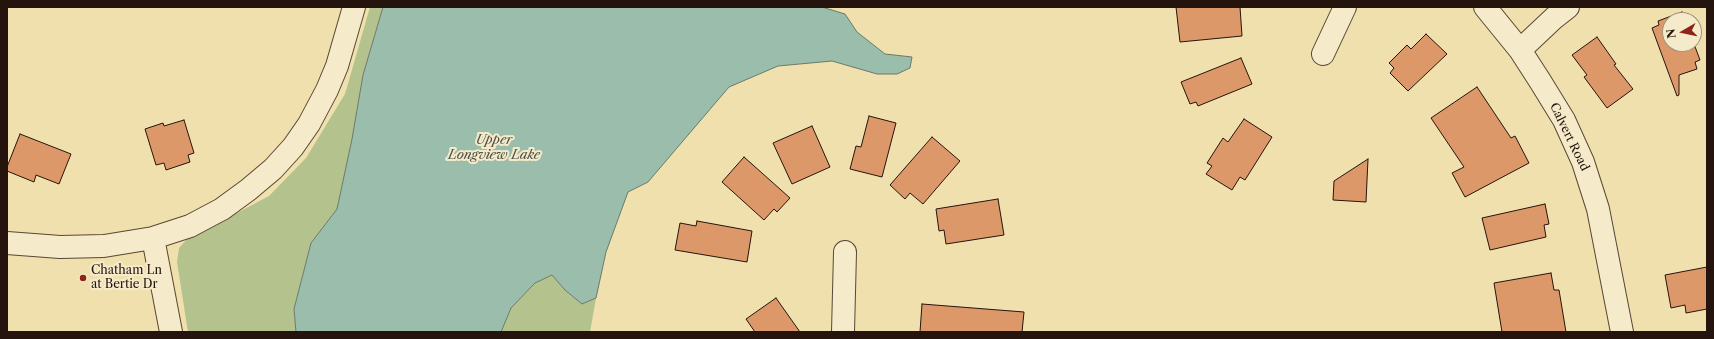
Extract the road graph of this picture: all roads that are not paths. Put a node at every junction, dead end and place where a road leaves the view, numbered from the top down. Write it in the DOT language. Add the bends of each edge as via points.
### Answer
graph roads {
  1 [pos="354,7"];
  2 [pos="1345,7"];
  3 [pos="1485,7"];
  4 [pos="1568,7"];
  5 [pos="1520,50"];
  6 [pos="1323,54"];
  7 [pos="153,238"];
  8 [pos="7,243"];
  9 [pos="845,252"];
  10 [pos="171,332"];
  11 [pos="843,332"];
  12 [pos="1622,332"];
  1 -- 7 [label="street" via="337,66 327,90 293,148 273,169 222,209 190,226"];
  2 -- 6 [label="street"];
  3 -- 5 [label="street, Calvert Road"];
  4 -- 5 [label="street"];
  5 -- 12 [label="street, Calvert Road" via="1564,120 1583,162 1598,209"];
  7 -- 8 [label="street" via="60,248"];
  7 -- 10 [label="street"];
  9 -- 11 [label="street"];
}
